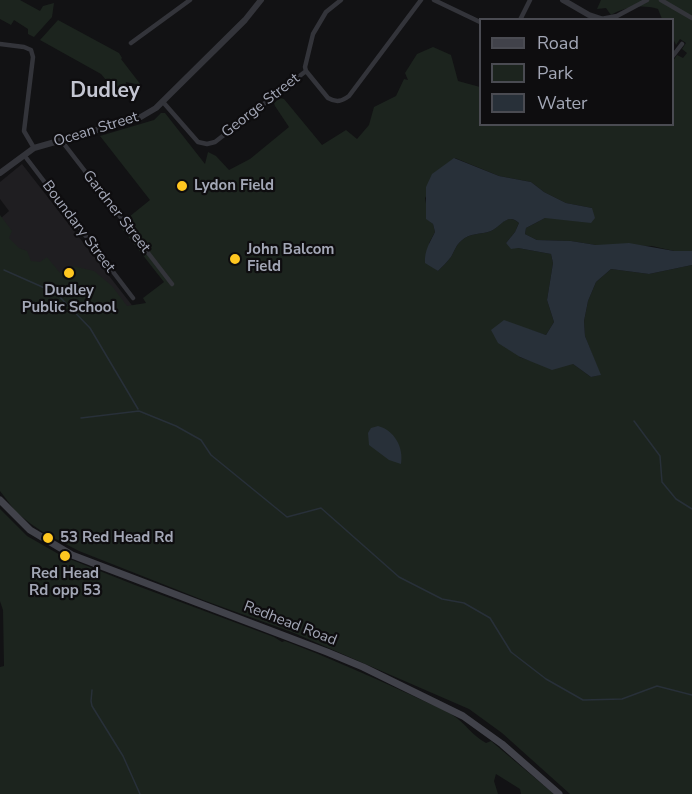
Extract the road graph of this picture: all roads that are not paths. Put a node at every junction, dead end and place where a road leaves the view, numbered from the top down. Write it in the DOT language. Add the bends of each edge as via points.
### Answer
graph roads {
  1 [pos="190,0"];
  2 [pos="341,0"];
  3 [pos="421,0"];
  4 [pos="434,0"];
  5 [pos="530,0"];
  6 [pos="563,0"];
  7 [pos="647,0"];
  8 [pos="662,0"];
  9 [pos="257,1"];
  10 [pos="587,17"];
  11 [pos="521,18"];
  12 [pos="606,18"];
  13 [pos="692,18"];
  14 [pos="479,22"];
  15 [pos="131,43"];
  16 [pos="0,44"];
  17 [pos="682,44"];
  18 [pos="674,54"];
  19 [pos="306,71"];
  20 [pos="164,102"];
  21 [pos="61,140"];
  22 [pos="34,148"];
  23 [pos="23,155"];
  24 [pos="1,170"];
  25 [pos="172,284"];
  26 [pos="133,298"];
  27 [pos="0,500"];
  28 [pos="559,794"];
  1 -- 15 [label="street"];
  2 -- 19 [label="street" via="326,12 313,34"];
  3 -- 19 [label="street" via="343,100 328,98"];
  4 -- 14 [label="street"];
  5 -- 11 [label="street"];
  6 -- 10 [label="street"];
  7 -- 12 [label="street"];
  8 -- 13 [label="street"];
  9 -- 20 [label="street, Ocean Street" via="245,20"];
  16 -- 22 [label="street" via="31,50 24,131"];
  17 -- 18 [label="street"];
  19 -- 20 [label="street, George Street" via="215,142 207,144 198,142"];
  20 -- 21 [label="street, Ocean Street" via="139,118"];
  21 -- 22 [label="street, Ocean Street"];
  21 -- 25 [label="street, Gardner Street"];
  22 -- 23 [label="street, Ocean Street"];
  23 -- 24 [label="street, Ocean Street"];
  23 -- 26 [label="street, Boundary Street"];
  27 -- 28 [label="main road, Redhead Road" via="30,530 72,555 327,652 463,716"];
}
